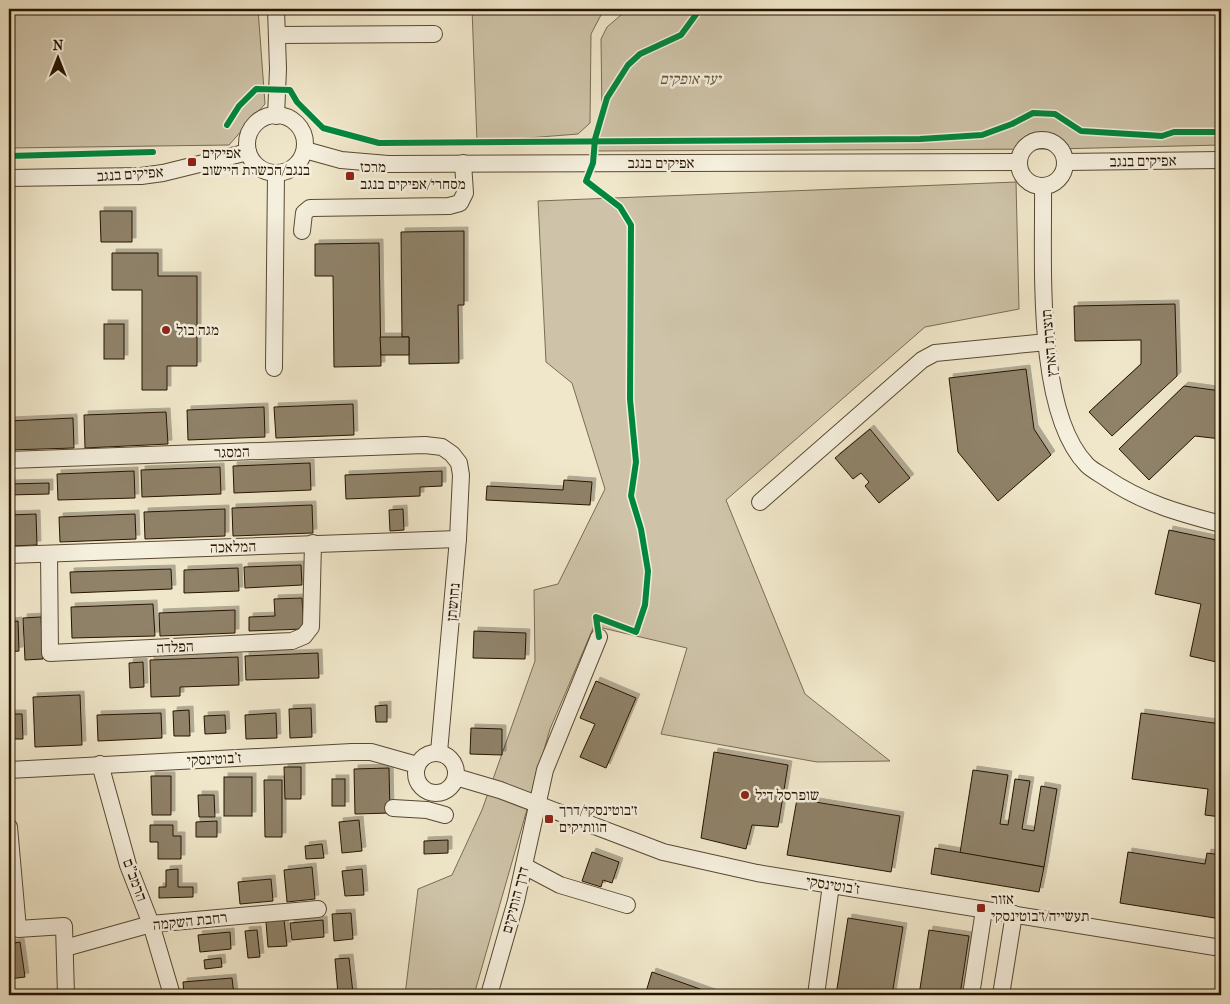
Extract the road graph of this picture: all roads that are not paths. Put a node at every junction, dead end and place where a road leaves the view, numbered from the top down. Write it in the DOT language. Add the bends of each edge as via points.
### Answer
graph roads {
  1 [pos="276,9"];
  2 [pos="434,34"];
  3 [pos="278,35"];
  4 [pos="276,116"];
  5 [pos="305,150"];
  6 [pos="248,152"];
  7 [pos="1221,160"];
  8 [pos="1019,162"];
  9 [pos="1065,162"];
  10 [pos="463,164"];
  11 [pos="276,173"];
  12 [pos="9,178"];
  13 [pos="1043,186"];
  14 [pos="302,232"];
  15 [pos="1047,342"];
  16 [pos="274,368"];
  17 [pos="452,454"];
  18 [pos="9,460"];
  19 [pos="760,502"];
  20 [pos="1221,524"];
  21 [pos="458,539"];
  22 [pos="313,543"];
  23 [pos="49,554"];
  24 [pos="9,555"];
  25 [pos="599,637"];
  26 [pos="439,752"];
  27 [pos="100,764"];
  28 [pos="417,765"];
  29 [pos="9,770"];
  30 [pos="456,777"];
  31 [pos="431,792"];
  32 [pos="539,805"];
  33 [pos="393,808"];
  34 [pos="427,810"];
  35 [pos="445,815"];
  36 [pos="9,827"];
  37 [pos="524,866"];
  38 [pos="831,885"];
  39 [pos="627,905"];
  40 [pos="318,909"];
  41 [pos="984,910"];
  42 [pos="1014,914"];
  43 [pos="151,924"];
  44 [pos="64,948"];
  45 [pos="1221,948"];
  46 [pos="66,995"];
  47 [pos="172,995"];
  48 [pos="489,995"];
  49 [pos="816,995"];
  50 [pos="971,995"];
  51 [pos="1001,995"];
  1 -- 3 [label="street"];
  2 -- 3 [label="street"];
  3 -- 4 [label="street"];
  4 -- 5 [label="street" via="297,124 305,139"];
  4 -- 6 [label="street" via="260,120 252,128"];
  5 -- 10 [label="street, אפיקים בנגב" via="341,160"];
  5 -- 11 [label="street" via="297,165"];
  6 -- 11 [label="street" via="260,168"];
  6 -- 12 [label="street, אפיקים בנגב" via="148,175"];
  7 -- 9 [label="street, אפיקים בנגב"];
  8 -- 9 [label="street" via="1030,142 1046,140 1060,148"];
  8 -- 10 [label="street, אפיקים בנגב"];
  8 -- 13 [label="street" via="1026,179"];
  9 -- 13 [label="street" via="1061,176"];
  10 -- 14 [label="street" via="465,193 460,203 449,206 310,208 304,213"];
  11 -- 16 [label="street"];
  13 -- 15 [label="street, תוצרת הארץ"];
  15 -- 19 [label="street" via="935,353 922,360"];
  15 -- 20 [label="street, תוצרת הארץ" via="1048,370 1065,431 1087,465 1120,488 1162,508"];
  17 -- 18 [label="street, המסגר" via="442,447 424,445"];
  17 -- 21 [label="street, נחושתן" via="461,475"];
  21 -- 22 [label="street, המלאכה"];
  21 -- 26 [label="street, נחושתן"];
  22 -- 23 [label="street, המלאכה"];
  22 -- 23 [label="street, הפלדה" via="311,627 304,636 292,641 50,653"];
  23 -- 24 [label="street, המלאכה"];
  25 -- 32 [label="street, דרך הותיקים" via="546,770"];
  26 -- 28 [label="street" via="423,756"];
  26 -- 30 [label="street" via="453,761"];
  27 -- 28 [label="street, ז'בוטינסקי" via="371,752"];
  27 -- 29 [label="street, ז'בוטינסקי"];
  27 -- 43 [label="street, הרמב\"ם" via="128,865"];
  28 -- 31 [label="street" via="416,779"];
  30 -- 31 [label="street" via="450,788"];
  30 -- 32 [label="street, ז'בוטינסקי"];
  31 -- 34 [label="street"];
  32 -- 37 [label="street, דרך הותיקים"];
  32 -- 38 [label="street, ז'בוטינסקי" via="663,852"];
  33 -- 34 [label="street"];
  34 -- 35 [label="street"];
  36 -- 44 [label="street" via="18,929 64,926"];
  37 -- 39 [label="street" via="560,885"];
  37 -- 48 [label="street, דרך הותיקים"];
  38 -- 41 [label="street, ז'בוטינסקי"];
  38 -- 49 [label="street"];
  40 -- 43 [label="street, רחבת השקמה"];
  41 -- 42 [label="street, ז'בוטינסקי"];
  41 -- 50 [label="street"];
  42 -- 45 [label="street, ז'בוטינסקי"];
  42 -- 51 [label="street"];
  43 -- 44 [label="street, רחבת השקמה"];
  43 -- 47 [label="street, הרמב\"ם"];
  44 -- 46 [label="street"];
}
